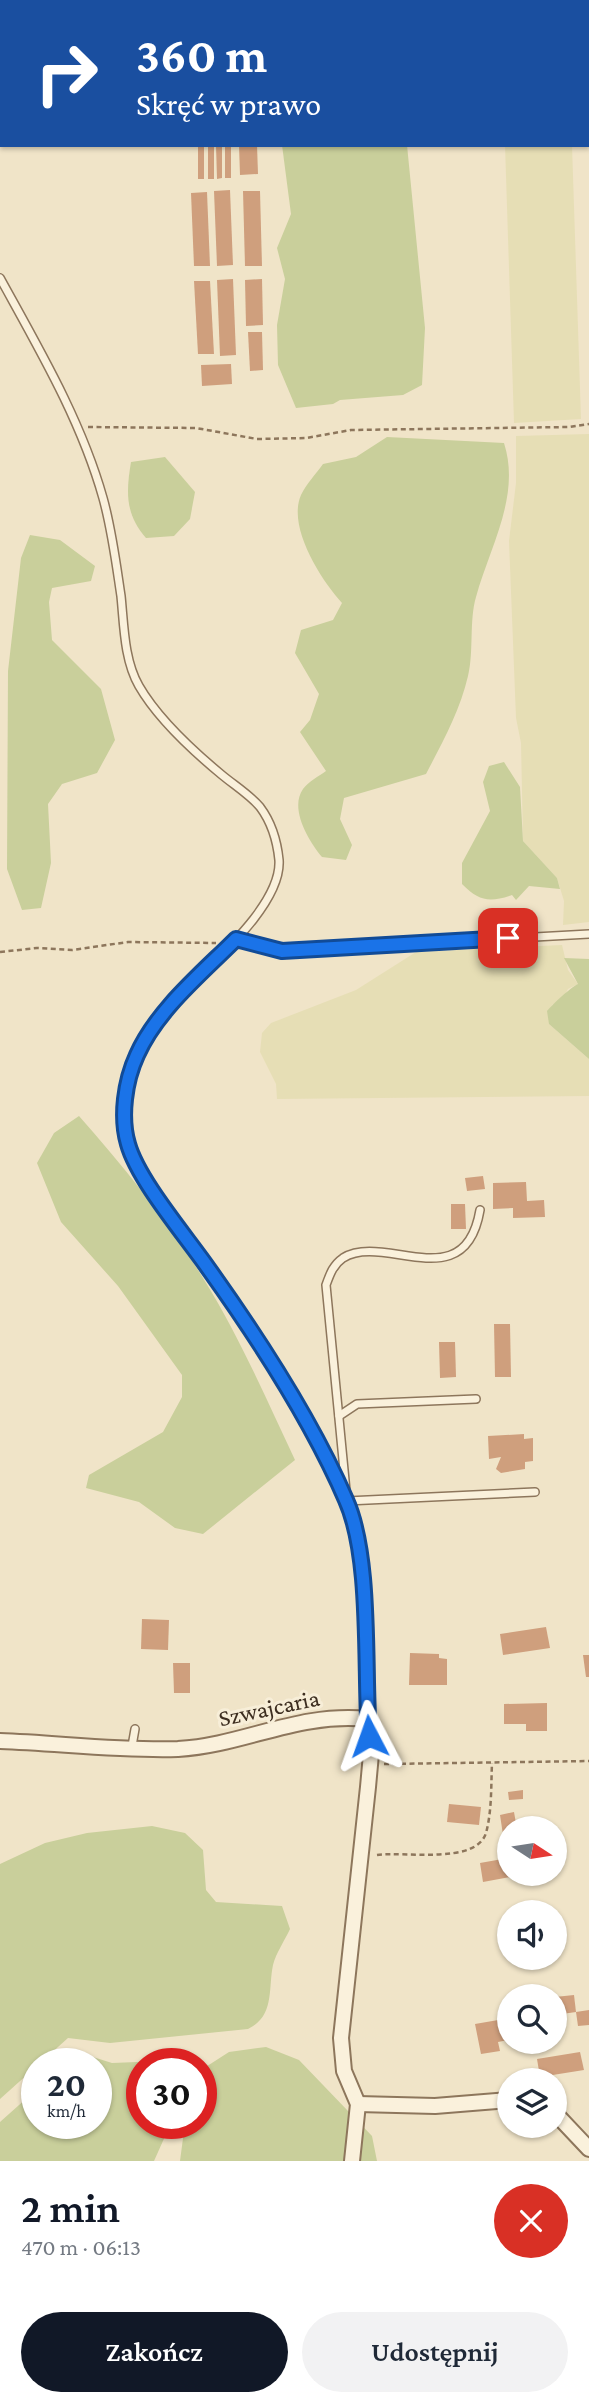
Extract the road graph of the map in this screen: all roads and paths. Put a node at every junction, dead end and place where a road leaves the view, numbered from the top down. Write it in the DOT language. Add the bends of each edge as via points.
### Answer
graph roads {
  1 [pos="0,278"];
  2 [pos="589,424"];
  3 [pos="78,427"];
  4 [pos="589,934"];
  5 [pos="236,939"];
  6 [pos="0,952"];
  7 [pos="480,1210"];
  8 [pos="476,1399"];
  9 [pos="339,1416"];
  10 [pos="535,1492"];
  11 [pos="347,1501"];
  12 [pos="368,1719"];
  13 [pos="135,1729"];
  14 [pos="0,1741"];
  15 [pos="132,1746"];
  16 [pos="589,1761"];
  17 [pos="492,1763"];
  18 [pos="370,1765"];
  19 [pos="359,1858"];
  20 [pos="497,2101"];
  21 [pos="358,2104"];
  22 [pos="567,2126"];
  23 [pos="589,2149"];
  24 [pos="352,2161"];
  1 -- 3 [label="lane"];
  2 -- 3 [label="path" via="363,430 257,439 197,428"];
  3 -- 5 [label="lane" via="103,498 128,654 139,686 205,761 259,806 275,832 279,865 272,890"];
  4 -- 5 [label="lane" via="282,951"];
  5 -- 6 [label="path" via="212,944 128,942 72,950"];
  5 -- 11 [label="lane" via="153,1027 136,1056 127,1089 127,1143 138,1171 211,1271 284,1384"];
  7 -- 9 [label="lane" via="477,1228 468,1242 446,1255 427,1259 360,1252 333,1268 326,1285"];
  8 -- 9 [label="lane" via="357,1404"];
  9 -- 11 [label="lane"];
  10 -- 11 [label="lane"];
  11 -- 12 [label="lane" via="360,1552"];
  12 -- 15 [label="street, Szwajcaria" via="340,1716 296,1721 178,1749"];
  12 -- 18 [label="street"];
  13 -- 15 [label="lane"];
  14 -- 15 [label="street, Szwajcaria"];
  16 -- 17 [label="path"];
  17 -- 18 [label="path"];
  17 -- 19 [label="path" via="489,1816 485,1836 476,1847 463,1853"];
  18 -- 19 [label="street"];
  19 -- 21 [label="street" via="341,2038 344,2071"];
  20 -- 21 [label="street" via="435,2106"];
  21 -- 24 [label="street"];
  22 -- 23 [label="street"];
}
